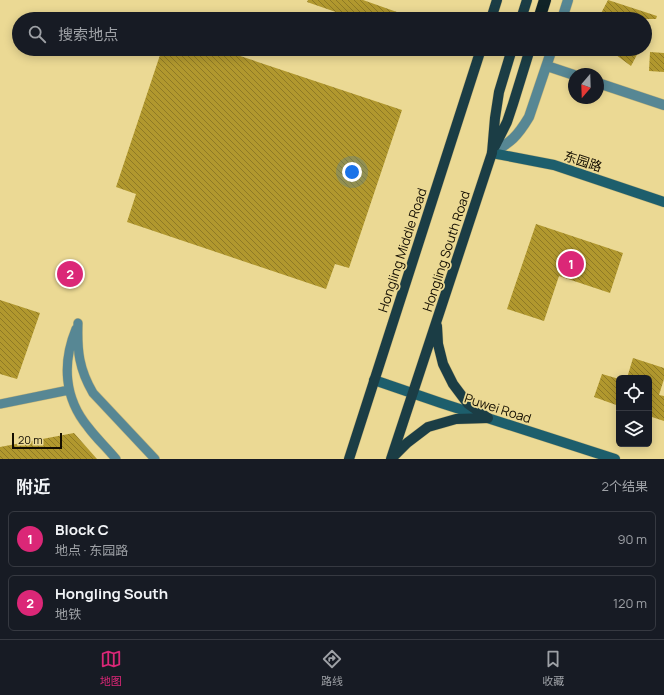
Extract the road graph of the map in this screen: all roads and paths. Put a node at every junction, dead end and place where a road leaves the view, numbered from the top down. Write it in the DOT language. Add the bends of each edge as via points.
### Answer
graph roads {
  1 [pos="497,0"];
  2 [pos="527,0"];
  3 [pos="545,0"];
  4 [pos="568,0"];
  5 [pos="493,12"];
  6 [pos="523,12"];
  7 [pos="541,12"];
  8 [pos="564,12"];
  9 [pos="479,56"];
  10 [pos="510,56"];
  11 [pos="528,56"];
  12 [pos="550,56"];
  13 [pos="547,66"];
  14 [pos="568,73"];
  15 [pos="604,85"];
  16 [pos="664,105"];
  17 [pos="492,154"];
  18 [pos="664,202"];
  19 [pos="437,320"];
  20 [pos="374,380"];
  21 [pos="69,390"];
  22 [pos="413,394"];
  23 [pos="0,404"];
  24 [pos="488,418"];
  25 [pos="116,459"];
  26 [pos="155,459"];
  27 [pos="349,459"];
  28 [pos="392,459"];
  29 [pos="615,459"];
  1 -- 5 [label="main road"];
  2 -- 6 [label="main road"];
  3 -- 7 [label="highway"];
  4 -- 8 [label="street"];
  9 -- 20 [label="main road, Hongling Middle Road"];
  10 -- 17 [label="main road, Hongling South Road" via="496,105"];
  11 -- 17 [label="main road" via="507,122"];
  12 -- 13 [label="street"];
  13 -- 14 [label="street"];
  13 -- 17 [label="street" via="524,126 517,136"];
  15 -- 16 [label="street"];
  17 -- 18 [label="street, 东园路" via="554,165"];
  17 -- 19 [label="main road, Hongling South Road"];
  19 -- 22 [label="main road, Hongling South Road"];
  19 -- 24 [label="main road" via="438,344 443,364 453,384 468,404"];
  20 -- 22 [label="street, Puwei Road"];
  20 -- 27 [label="main road, Hongling Middle Road"];
  21 -- 23 [label="lane"];
  21 -- 25 [label="lane" via="73,404 84,422"];
  21 -- 26 [label="lane" via="68,357 78,323 79,354 86,381 93,393"];
  22 -- 24 [label="street, Puwei Road"];
  22 -- 28 [label="main road, Hongling South Road"];
  24 -- 28 [label="main road" via="456,419 428,427 407,442"];
  24 -- 29 [label="street, Puwei Road"];
}
